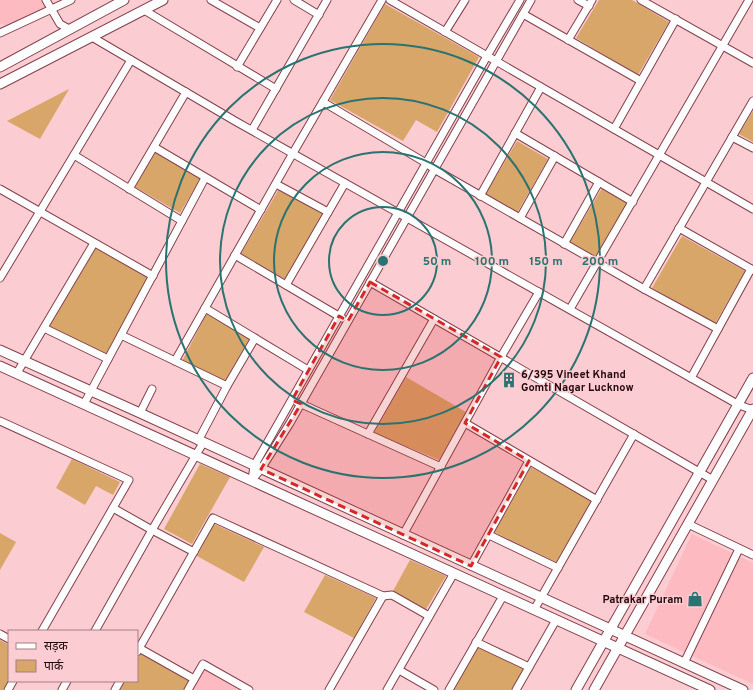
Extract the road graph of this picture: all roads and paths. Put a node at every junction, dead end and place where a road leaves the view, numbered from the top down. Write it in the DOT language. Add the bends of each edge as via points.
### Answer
graph roads {
  1 [pos="46,0"];
  2 [pos="71,0"];
  3 [pos="124,0"];
  4 [pos="164,0"];
  5 [pos="211,0"];
  6 [pos="277,0"];
  7 [pos="294,0"];
  8 [pos="328,0"];
  9 [pos="382,0"];
  10 [pos="390,0"];
  11 [pos="465,0"];
  12 [pos="520,0"];
  13 [pos="531,0"];
  14 [pos="578,0"];
  15 [pos="641,0"];
  16 [pos="749,0"];
  17 [pos="590,3"];
  18 [pos="51,10"];
  19 [pos="144,10"];
  20 [pos="523,14"];
  21 [pos="319,15"];
  22 [pos="676,19"];
  23 [pos="260,28"];
  24 [pos="69,29"];
  25 [pos="2,30"];
  26 [pos="445,32"];
  27 [pos="92,37"];
  28 [pos="568,40"];
  29 [pos="722,46"];
  30 [pos="486,56"];
  31 [pos="131,60"];
  32 [pos="496,61"];
  33 [pos="753,63"];
  34 [pos="237,66"];
  35 [pos="0,67"];
  36 [pos="641,82"];
  37 [pos="0,84"];
  38 [pos="541,87"];
  39 [pos="276,90"];
  40 [pos="186,92"];
  41 [pos="753,101"];
  42 [pos="323,102"];
  43 [pos="614,129"];
  44 [pos="252,130"];
  45 [pos="515,134"];
  46 [pos="732,137"];
  47 [pos="154,147"];
  48 [pos="753,148"];
  49 [pos="293,153"];
  50 [pos="74,155"];
  51 [pos="660,155"];
  52 [pos="555,156"];
  53 [pos="426,163"];
  54 [pos="434,169"];
  55 [pos="205,178"];
  56 [pos="599,182"];
  57 [pos="706,182"];
  58 [pos="345,183"];
  59 [pos="276,184"];
  60 [pos="129,189"];
  61 [pos="0,190"];
  62 [pos="480,196"];
  63 [pos="633,202"];
  64 [pos="753,209"];
  65 [pos="261,210"];
  66 [pos="40,212"];
  67 [pos="328,212"];
  68 [pos="398,212"];
  69 [pos="406,217"];
  70 [pos="520,218"];
  71 [pos="182,221"];
  72 [pos="679,228"];
  73 [pos="94,243"];
  74 [pos="564,244"];
  75 [pos="235,255"];
  76 [pos="597,262"];
  77 [pos="752,269"];
  78 [pos="153,276"];
  79 [pos="0,278"];
  80 [pos="370,282"];
  81 [pos="286,285"];
  82 [pos="644,289"];
  83 [pos="539,292"];
  84 [pos="205,308"];
  85 [pos="570,309"];
  86 [pos="339,316"];
  87 [pos="434,319"];
  88 [pos="348,321"];
  89 [pos="44,328"];
  90 [pos="718,329"];
  91 [pos="121,335"];
  92 [pos="255,338"];
  93 [pos="0,350"];
  94 [pos="501,357"];
  95 [pos="108,359"];
  96 [pos="24,361"];
  97 [pos="175,361"];
  98 [pos="0,366"];
  99 [pos="308,370"];
  100 [pos="17,373"];
  101 [pos="691,378"];
  102 [pos="753,378"];
  103 [pos="227,386"];
  104 [pos="152,389"];
  105 [pos="91,392"];
  106 [pos="292,400"];
  107 [pos="84,404"];
  108 [pos="301,404"];
  109 [pos="739,405"];
  110 [pos="753,410"];
  111 [pos="140,413"];
  112 [pos="0,421"];
  113 [pos="465,423"];
  114 [pos="368,434"];
  115 [pos="634,434"];
  116 [pos="201,442"];
  117 [pos="197,456"];
  118 [pos="529,461"];
  119 [pos="440,467"];
  120 [pos="258,468"];
  121 [pos="701,472"];
  122 [pos="252,480"];
  123 [pos="713,480"];
  124 [pos="597,500"];
  125 [pos="113,508"];
  126 [pos="688,524"];
  127 [pos="152,530"];
  128 [pos="403,535"];
  129 [pos="489,535"];
  130 [pos="739,549"];
  131 [pos="194,552"];
  132 [pos="753,555"];
  133 [pos="472,566"];
  134 [pos="558,568"];
  135 [pos="454,573"];
  136 [pos="383,596"];
  137 [pos="503,596"];
  138 [pos="541,598"];
  139 [pos="534,610"];
  140 [pos="429,616"];
  141 [pos="556,620"];
  142 [pos="43,630"];
  143 [pos="96,630"];
  144 [pos="611,630"];
  145 [pos="625,636"];
  146 [pos="476,642"];
  147 [pos="604,642"];
  148 [pos="618,648"];
  149 [pos="138,650"];
  150 [pos="684,663"];
  151 [pos="529,666"];
  152 [pos="399,670"];
  153 [pos="194,679"];
  154 [pos="188,690"];
  155 [pos="249,690"];
  156 [pos="329,690"];
  157 [pos="388,690"];
  158 [pos="434,690"];
  159 [pos="449,690"];
  160 [pos="516,690"];
  161 [pos="576,690"];
  162 [pos="594,690"];
  163 [pos="710,690"];
  164 [pos="743,690"];
  1 -- 18 [label="street"];
  2 -- 18 [label="street"];
  3 -- 24 [label="street"];
  4 -- 19 [label="street"];
  5 -- 23 [label="street"];
  6 -- 23 [label="street"];
  7 -- 21 [label="street"];
  8 -- 21 [label="street"];
  9 -- 42 [label="street"];
  10 -- 26 [label="street"];
  11 -- 26 [label="street"];
  12 -- 30 [label="street"];
  13 -- 20 [label="street"];
  14 -- 17 [label="street"];
  15 -- 22 [label="street"];
  16 -- 29 [label="street"];
  17 -- 28 [label="street"];
  18 -- 24 [label="street" via="60,24"];
  18 -- 25 [label="street"];
  19 -- 27 [label="street"];
  19 -- 34 [label="street"];
  20 -- 28 [label="street"];
  20 -- 32 [label="street"];
  21 -- 39 [label="street"];
  22 -- 29 [label="street"];
  22 -- 36 [label="street"];
  23 -- 34 [label="street"];
  24 -- 35 [label="street"];
  26 -- 30 [label="street"];
  27 -- 31 [label="street"];
  27 -- 37 [label="street"];
  28 -- 36 [label="street"];
  29 -- 33 [label="street"];
  29 -- 51 [label="street"];
  30 -- 32 [label="street"];
  30 -- 53 [label="street"];
  31 -- 40 [label="street"];
  31 -- 50 [label="street"];
  32 -- 38 [label="street"];
  32 -- 54 [label="street"];
  34 -- 39 [label="street"];
  36 -- 43 [label="street"];
  38 -- 43 [label="street"];
  38 -- 45 [label="street"];
  39 -- 44 [label="street"];
  40 -- 44 [label="street"];
  40 -- 47 [label="street"];
  41 -- 46 [label="street"];
  42 -- 49 [label="street"];
  42 -- 53 [label="street"];
  43 -- 51 [label="street"];
  44 -- 49 [label="street"];
  45 -- 52 [label="street"];
  45 -- 62 [label="street"];
  46 -- 48 [label="street"];
  46 -- 57 [label="street"];
  47 -- 55 [label="street"];
  47 -- 60 [label="street"];
  49 -- 58 [label="street"];
  49 -- 59 [label="street"];
  50 -- 60 [label="street"];
  50 -- 66 [label="street"];
  51 -- 57 [label="street"];
  51 -- 63 [label="street"];
  52 -- 56 [label="street"];
  52 -- 70 [label="street"];
  53 -- 54 [label="street"];
  53 -- 68 [label="street"];
  54 -- 62 [label="street"];
  54 -- 69 [label="street"];
  55 -- 65 [label="street"];
  55 -- 71 [label="street"];
  56 -- 63 [label="street"];
  56 -- 74 [label="street"];
  57 -- 64 [label="street"];
  57 -- 72 [label="street"];
  58 -- 67 [label="street"];
  58 -- 68 [label="street"];
  59 -- 65 [label="street"];
  59 -- 67 [label="street"];
  60 -- 71 [label="street"];
  61 -- 66 [label="street"];
  62 -- 70 [label="street"];
  63 -- 76 [label="street"];
  65 -- 75 [label="street"];
  66 -- 73 [label="street"];
  66 -- 79 [label="street"];
  67 -- 81 [label="street"];
  68 -- 69 [label="street"];
  68 -- 86 [label="street"];
  69 -- 80 [label="street"];
  69 -- 83 [label="street"];
  70 -- 74 [label="street"];
  71 -- 78 [label="street"];
  72 -- 77 [label="street"];
  72 -- 82 [label="street"];
  73 -- 78 [label="street"];
  73 -- 89 [label="street"];
  74 -- 76 [label="street"];
  75 -- 81 [label="street"];
  75 -- 84 [label="street"];
  76 -- 82 [label="street"];
  76 -- 85 [label="street"];
  77 -- 90 [label="street"];
  78 -- 91 [label="street"];
  80 -- 87 [label="street"];
  80 -- 88 [label="street"];
  81 -- 86 [label="street"];
  82 -- 90 [label="street"];
  83 -- 85 [label="street"];
  83 -- 94 [label="street"];
  84 -- 92 [label="street"];
  84 -- 97 [label="street"];
  85 -- 101 [label="street"];
  86 -- 88 [label="street"];
  86 -- 99 [label="street"];
  87 -- 94 [label="street"];
  87 -- 114 [label="street"];
  88 -- 108 [label="street"];
  89 -- 95 [label="street"];
  89 -- 96 [label="street"];
  90 -- 101 [label="street"];
  91 -- 95 [label="street"];
  91 -- 97 [label="street"];
  92 -- 99 [label="street"];
  92 -- 103 [label="street"];
  93 -- 96 [label="street"];
  94 -- 113 [label="street"];
  94 -- 115 [label="street"];
  95 -- 105 [label="street"];
  96 -- 100 [label="street"];
  96 -- 105 [label="street"];
  97 -- 103 [label="street"];
  98 -- 100 [label="street"];
  99 -- 106 [label="street"];
  100 -- 107 [label="street"];
  101 -- 109 [label="street"];
  102 -- 109 [label="street"];
  103 -- 116 [label="street"];
  104 -- 111 [label="street"];
  105 -- 107 [label="street"];
  105 -- 111 [label="street"];
  106 -- 108 [label="street"];
  106 -- 120 [label="street"];
  107 -- 117 [label="street"];
  108 -- 114 [label="street"];
  108 -- 120 [label="street"];
  109 -- 110 [label="street"];
  109 -- 121 [label="street"];
  110 -- 123 [label="street"];
  111 -- 116 [label="street"];
  112 -- 125 [label="street" via="129,480"];
  113 -- 118 [label="street"];
  113 -- 119 [label="street"];
  114 -- 119 [label="street"];
  115 -- 121 [label="street"];
  115 -- 124 [label="street"];
  116 -- 117 [label="street"];
  116 -- 120 [label="street"];
  117 -- 122 [label="street"];
  117 -- 127 [label="street"];
  118 -- 124 [label="street"];
  118 -- 129 [label="street"];
  119 -- 128 [label="street"];
  120 -- 122 [label="street"];
  120 -- 128 [label="street"];
  121 -- 123 [label="street"];
  121 -- 144 [label="street"];
  122 -- 135 [label="street"];
  123 -- 126 [label="street"];
  124 -- 134 [label="street"];
  125 -- 127 [label="street"];
  125 -- 142 [label="street"];
  126 -- 130 [label="street"];
  126 -- 145 [label="street"];
  127 -- 131 [label="street"];
  127 -- 143 [label="street"];
  128 -- 133 [label="street"];
  129 -- 133 [label="street"];
  129 -- 134 [label="street"];
  130 -- 132 [label="street"];
  130 -- 150 [label="street"];
  131 -- 136 [label="street" via="213,518"];
  131 -- 149 [label="street"];
  133 -- 138 [label="street"];
  134 -- 138 [label="street"];
  135 -- 137 [label="street"];
  135 -- 140 [label="street"];
  136 -- 140 [label="street" via="392,595"];
  136 -- 156 [label="street"];
  137 -- 139 [label="street"];
  137 -- 146 [label="street"];
  138 -- 139 [label="street"];
  138 -- 144 [label="street"];
  139 -- 141 [label="street"];
  140 -- 152 [label="street"];
  141 -- 147 [label="street"];
  141 -- 151 [label="street"];
  144 -- 145 [label="street"];
  144 -- 147 [label="street"];
  145 -- 148 [label="street"];
  145 -- 150 [label="street"];
  146 -- 151 [label="street"];
  146 -- 159 [label="street"];
  147 -- 148 [label="street"];
  147 -- 161 [label="street"];
  148 -- 162 [label="street"];
  148 -- 163 [label="street"];
  149 -- 153 [label="street"];
  150 -- 164 [label="street"];
  151 -- 160 [label="street"];
  152 -- 157 [label="street"];
  152 -- 158 [label="street"];
  153 -- 154 [label="street"];
  153 -- 155 [label="street" via="203,664"];
}
